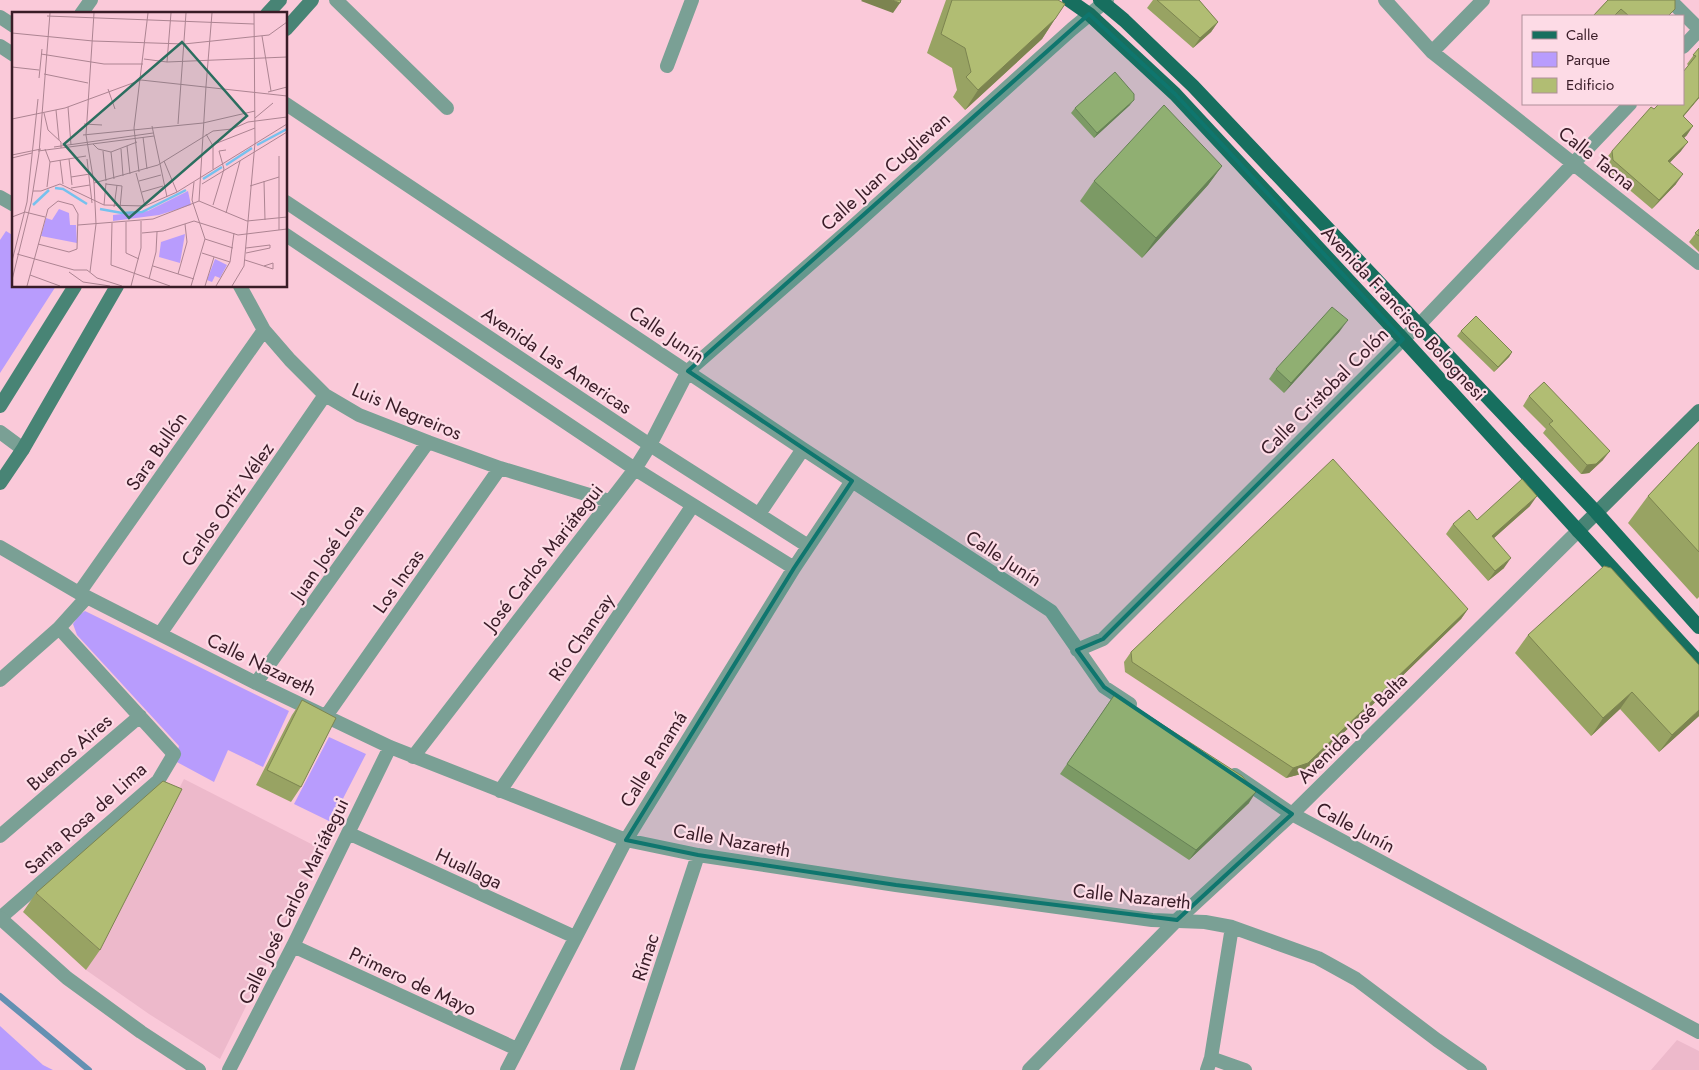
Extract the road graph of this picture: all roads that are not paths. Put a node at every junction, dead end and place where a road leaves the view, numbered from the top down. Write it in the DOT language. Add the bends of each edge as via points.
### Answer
graph roads {
  1 [pos="91,0"];
  2 [pos="280,0"];
  3 [pos="312,0"];
  4 [pos="336,0"];
  5 [pos="692,0"];
  6 [pos="1069,0"];
  7 [pos="1385,0"];
  8 [pos="1483,0"];
  9 [pos="1670,0"];
  10 [pos="1104,1"];
  11 [pos="82,12"];
  12 [pos="269,12"];
  13 [pos="1089,14"];
  14 [pos="0,17"];
  15 [pos="12,25"];
  16 [pos="288,27"];
  17 [pos="1699,29"];
  18 [pos="0,46"];
  19 [pos="1684,46"];
  20 [pos="1432,52"];
  21 [pos="12,54"];
  22 [pos="667,66"];
  23 [pos="288,105"];
  24 [pos="1629,105"];
  25 [pos="447,108"];
  26 [pos="1574,164"];
  27 [pos="0,196"];
  28 [pos="288,203"];
  29 [pos="12,204"];
  30 [pos="288,236"];
  31 [pos="1699,263"];
  32 [pos="74,288"];
  33 [pos="116,288"];
  34 [pos="241,288"];
  35 [pos="1420,324"];
  36 [pos="264,330"];
  37 [pos="1403,339"];
  38 [pos="688,371"];
  39 [pos="326,395"];
  40 [pos="0,406"];
  41 [pos="1699,412"];
  42 [pos="0,432"];
  43 [pos="428,442"];
  44 [pos="650,445"];
  45 [pos="23,448"];
  46 [pos="803,449"];
  47 [pos="500,468"];
  48 [pos="635,468"];
  49 [pos="852,481"];
  50 [pos="0,482"];
  51 [pos="610,501"];
  52 [pos="693,505"];
  53 [pos="1596,512"];
  54 [pos="759,514"];
  55 [pos="1578,531"];
  56 [pos="0,546"];
  57 [pos="808,546"];
  58 [pos="794,568"];
  59 [pos="83,595"];
  60 [pos="60,628"];
  61 [pos="1699,628"];
  62 [pos="160,634"];
  63 [pos="1077,650"];
  64 [pos="1699,663"];
  65 [pos="0,680"];
  66 [pos="256,683"];
  67 [pos="1144,714"];
  68 [pos="140,716"];
  69 [pos="326,716"];
  70 [pos="390,747"];
  71 [pos="413,757"];
  72 [pos="1226,769"];
  73 [pos="500,791"];
  74 [pos="1292,814"];
  75 [pos="348,833"];
  76 [pos="0,836"];
  77 [pos="626,840"];
  78 [pos="698,855"];
  79 [pos="0,918"];
  80 [pos="1177,920"];
  81 [pos="1232,927"];
  82 [pos="575,937"];
  83 [pos="293,946"];
  84 [pos="1699,1032"];
  85 [pos="517,1049"];
  86 [pos="1209,1064"];
  87 [pos="199,1070"];
  88 [pos="229,1070"];
  89 [pos="507,1070"];
  90 [pos="627,1070"];
  91 [pos="1029,1070"];
  92 [pos="1245,1070"];
  93 [pos="1480,1070"];
  1 -- 11 [label="street"];
  2 -- 12 [label="main road"];
  3 -- 16 [label="main road"];
  4 -- 25 [label="street"];
  5 -- 22 [label="street"];
  6 -- 13 [label="main road, Avenida Francisco Bolognesi"];
  7 -- 20 [label="street, Calle Tacna"];
  8 -- 20 [label="street"];
  9 -- 17 [label="street"];
  10 -- 13 [label="street, Calle Juan Cuglievan"];
  10 -- 35 [label="main road, Avenida Francisco Bolognesi" via="1193,86"];
  13 -- 37 [label="main road, Avenida Francisco Bolognesi" via="1176,94"];
  13 -- 38 [label="street, Calle Juan Cuglievan"];
  14 -- 15 [label="street"];
  17 -- 19 [label="street"];
  18 -- 21 [label="street"];
  20 -- 26 [label="street, Calle Tacna"];
  23 -- 38 [label="street, Calle Junín"];
  24 -- 26 [label="street, Calle Cristobal Colón"];
  26 -- 31 [label="street, Calle Tacna"];
  26 -- 35 [label="street, Calle Cristobal Colón"];
  27 -- 29 [label="street"];
  28 -- 44 [label="street, Avenida Las Americas"];
  30 -- 48 [label="street"];
  32 -- 40 [label="main road"];
  33 -- 45 [label="main road"];
  34 -- 36 [label="street, Luis Negreiros"];
  35 -- 37 [label="street, Calle Cristobal Colón"];
  35 -- 53 [label="main road, Avenida Francisco Bolognesi"];
  36 -- 39 [label="street, Luis Negreiros"];
  36 -- 59 [label="street, Sara Bullón"];
  37 -- 55 [label="main road, Avenida Francisco Bolognesi"];
  37 -- 63 [label="street, Calle Cristobal Colón" via="1103,639"];
  38 -- 44 [label="street, José Carlos Mariátegui"];
  38 -- 46 [label="street, Calle Junín"];
  39 -- 43 [label="street, Luis Negreiros" via="359,415"];
  39 -- 62 [label="street, Carlos Ortiz Vélez"];
  41 -- 53 [label="main road, Avenida José Balta"];
  42 -- 45 [label="street"];
  43 -- 47 [label="street, Luis Negreiros"];
  43 -- 66 [label="street, Juan José Lora"];
  44 -- 48 [label="street, José Carlos Mariátegui"];
  44 -- 54 [label="street, Avenida Las Americas"];
  45 -- 50 [label="main road"];
  46 -- 49 [label="street, Calle Junín"];
  46 -- 54 [label="street"];
  47 -- 51 [label="street, Luis Negreiros"];
  47 -- 69 [label="street, Los Incas"];
  48 -- 51 [label="street, José Carlos Mariátegui"];
  48 -- 52 [label="street"];
  49 -- 57 [label="street, Calle Panamá"];
  49 -- 63 [label="street, Calle Junín" via="1051,611"];
  51 -- 71 [label="street, José Carlos Mariátegui"];
  52 -- 58 [label="street"];
  52 -- 73 [label="street, Río Chancay"];
  53 -- 55 [label="main road, Avenida José Balta"];
  53 -- 61 [label="main road, Avenida Francisco Bolognesi"];
  54 -- 57 [label="street, Avenida Las Americas"];
  55 -- 64 [label="main road, Avenida Francisco Bolognesi"];
  55 -- 74 [label="street, Avenida José Balta"];
  56 -- 59 [label="street, Calle Nazareth"];
  57 -- 58 [label="street, Calle Panamá"];
  58 -- 77 [label="street, Calle Panamá"];
  59 -- 60 [label="street, Sara Bullón"];
  59 -- 62 [label="street, Calle Nazareth"];
  60 -- 65 [label="street, Sara Bullón"];
  60 -- 68 [label="street, Santa Rosa de Lima"];
  62 -- 66 [label="street, Calle Nazareth"];
  63 -- 67 [label="street, Calle Junín" via="1104,687"];
  66 -- 69 [label="street, Calle Nazareth"];
  68 -- 76 [label="street, Buenos Aires"];
  68 -- 79 [label="street, Santa Rosa de Lima" via="174,754 158,781"];
  69 -- 70 [label="street, Calle Nazareth"];
  70 -- 71 [label="street, Calle Nazareth"];
  70 -- 75 [label="street, Calle José Carlos Mariátegui"];
  71 -- 73 [label="street, Calle Nazareth"];
  72 -- 74 [label="street, Calle Junín"];
  73 -- 77 [label="street, Calle Nazareth"];
  74 -- 80 [label="street, Avenida José Balta"];
  74 -- 84 [label="street, Calle Junín"];
  75 -- 82 [label="street, Huallaga"];
  75 -- 83 [label="street, Calle José Carlos Mariátegui"];
  77 -- 78 [label="street, Calle Nazareth"];
  77 -- 82 [label="street, Calle Panamá"];
  78 -- 80 [label="street, Calle Nazareth" via="905,887 1152,920"];
  78 -- 90 [label="street, Rímac"];
  79 -- 87 [label="street" via="67,978"];
  80 -- 81 [label="street, Calle Nazareth"];
  80 -- 91 [label="street, Avenida José Balta"];
  81 -- 86 [label="street"];
  81 -- 93 [label="street, Calle Nazareth" via="1318,958 1356,979"];
  82 -- 85 [label="street, Calle Panamá"];
  83 -- 85 [label="street, Primero de Mayo"];
  83 -- 88 [label="street, Calle José Carlos Mariátegui"];
  85 -- 89 [label="street, Calle Panamá"];
  86 -- 92 [label="street"];
}
